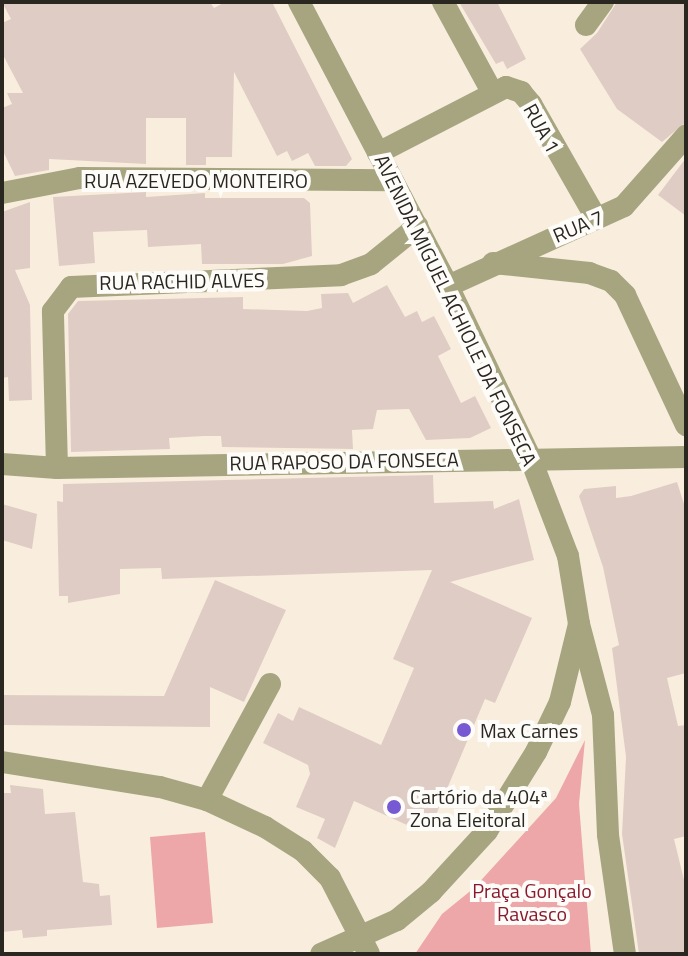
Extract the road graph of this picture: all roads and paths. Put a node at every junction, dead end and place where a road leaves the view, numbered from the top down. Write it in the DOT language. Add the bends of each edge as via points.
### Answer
graph roads {
  1 [pos="299,2"];
  2 [pos="443,2"];
  3 [pos="603,2"];
  4 [pos="586,25"];
  5 [pos="491,90"];
  6 [pos="686,136"];
  7 [pos="378,153"];
  8 [pos="391,180"];
  9 [pos="2,193"];
  10 [pos="596,218"];
  11 [pos="418,226"];
  12 [pos="492,263"];
  13 [pos="448,286"];
  14 [pos="683,416"];
  15 [pos="530,457"];
  16 [pos="686,457"];
  17 [pos="2,464"];
  18 [pos="57,468"];
  19 [pos="579,624"];
  20 [pos="270,684"];
  21 [pos="2,762"];
  22 [pos="207,800"];
  23 [pos="365,947"];
  24 [pos="321,954"];
  25 [pos="625,954"];
  1 -- 7 [label="street, AVENIDA MIGUEL ACHIOLE DA FONSECA"];
  2 -- 5 [label="street"];
  3 -- 4 [label="street"];
  5 -- 7 [label="street"];
  5 -- 10 [label="street, RUA 1" via="521,92 531,104"];
  6 -- 10 [label="street, RUA 7" via="646,187 624,206"];
  7 -- 8 [label="street, AVENIDA MIGUEL ACHIOLE DA FONSECA"];
  8 -- 9 [label="street, RUA AZEVEDO MONTEIRO" via="80,178"];
  8 -- 11 [label="street, AVENIDA MIGUEL ACHIOLE DA FONSECA"];
  10 -- 12 [label="street, RUA 7"];
  11 -- 13 [label="street, AVENIDA MIGUEL ACHIOLE DA FONSECA"];
  11 -- 18 [label="street, RUA RACHID ALVES" via="371,264 341,275 71,287 53,311"];
  12 -- 13 [label="street, RUA 7"];
  12 -- 14 [label="street" via="589,273 611,281 625,295"];
  13 -- 15 [label="street, AVENIDA MIGUEL ACHIOLE DA FONSECA"];
  15 -- 16 [label="street, RUA RAPOSO DA FONSECA"];
  15 -- 18 [label="street, RUA RAPOSO DA FONSECA"];
  15 -- 19 [label="street, AVENIDA MIGUEL ACHIOLE DA FONSECA" via="568,556"];
  17 -- 18 [label="street, RUA RAPOSO DA FONSECA"];
  19 -- 23 [label="street, AVENIDA MIGUEL ACHIOLE DA FONSECA" via="560,702 487,831 431,892"];
  19 -- 25 [label="street" via="603,715 608,835"];
  20 -- 22 [label="street"];
  21 -- 22 [label="street" via="160,787"];
  22 -- 23 [label="street" via="303,851 330,878"];
  23 -- 24 [label="street, AVENIDA MIGUEL ACHIOLE DA FONSECA"];
}
